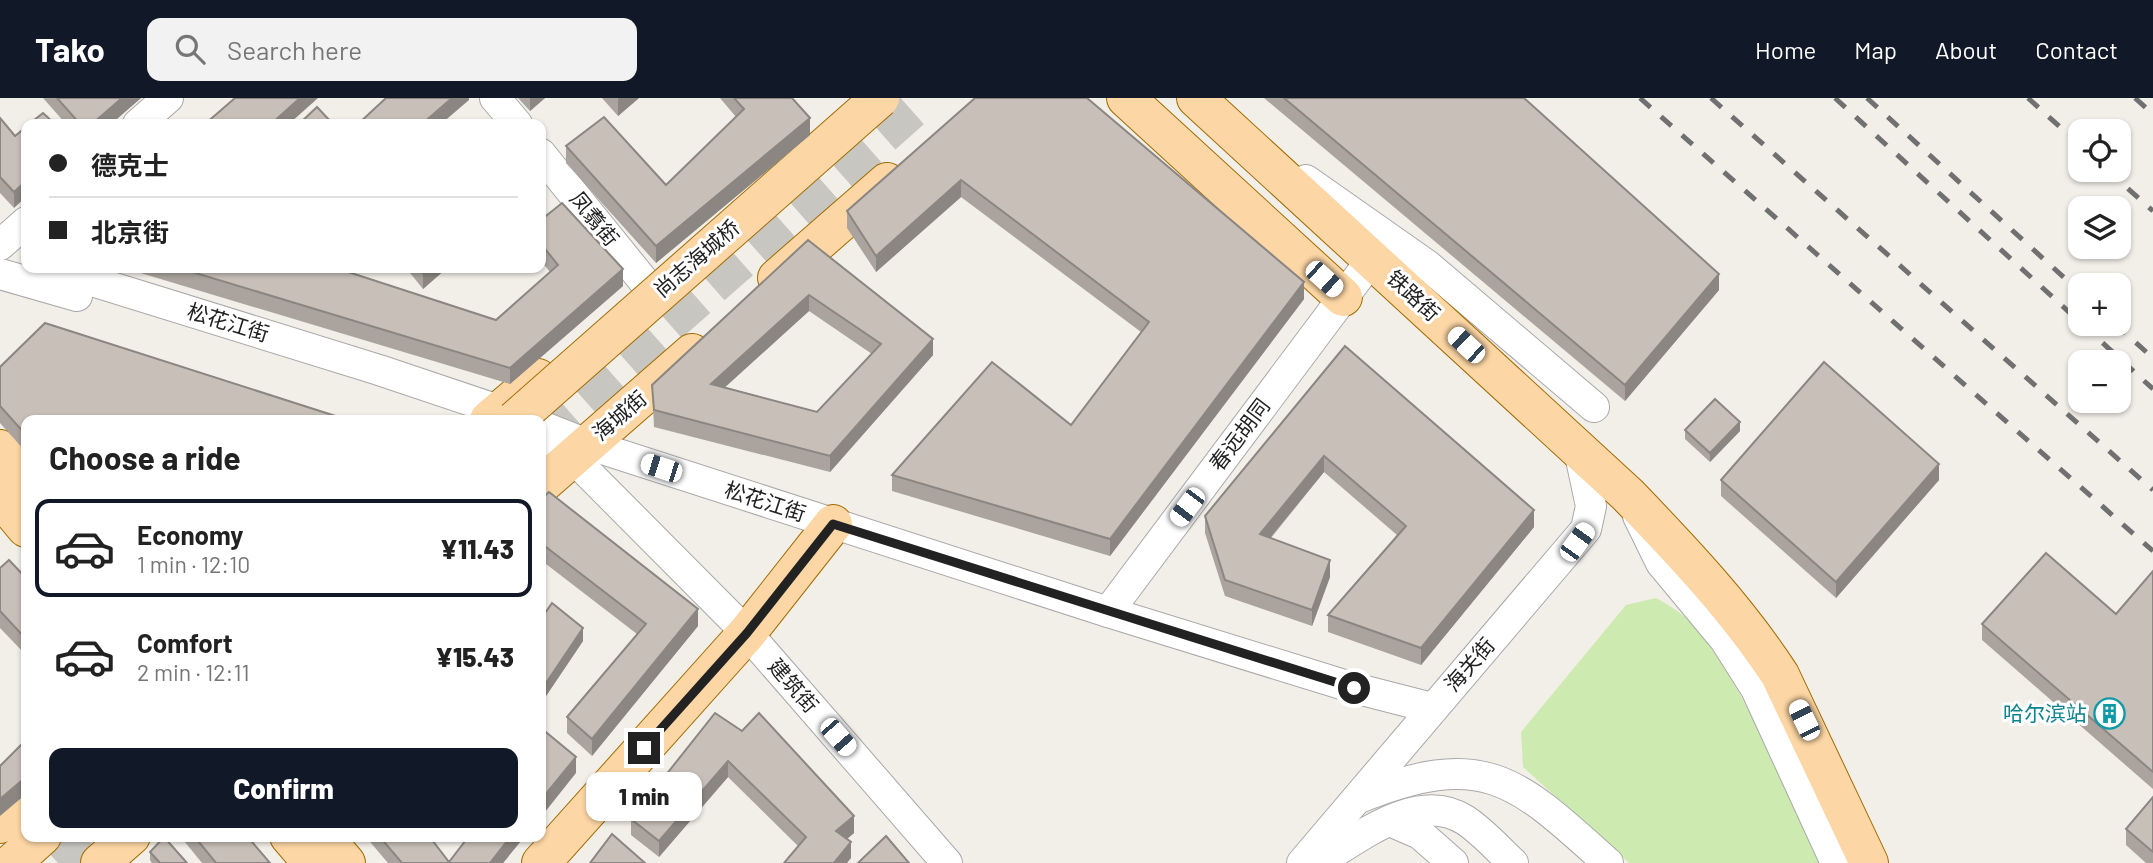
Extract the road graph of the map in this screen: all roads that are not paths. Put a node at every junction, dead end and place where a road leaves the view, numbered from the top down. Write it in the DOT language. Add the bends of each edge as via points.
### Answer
graph roads {
  1 [pos="168,98"];
  2 [pos="495,98"];
  3 [pos="854,98"];
  4 [pos="880,98"];
  5 [pos="1126,98"];
  6 [pos="1206,107"];
  7 [pos="144,119"];
  8 [pos="513,119"];
  9 [pos="546,160"];
  10 [pos="910,162"];
  11 [pos="21,226"];
  12 [pos="0,245"];
  13 [pos="0,252"];
  14 [pos="21,258"];
  15 [pos="1372,258"];
  16 [pos="65,273"];
  17 [pos="0,274"];
  18 [pos="646,284"];
  19 [pos="1343,297"];
  20 [pos="754,298"];
  21 [pos="723,326"];
  22 [pos="1594,407"];
  23 [pos="490,415"];
  24 [pos="491,415"];
  25 [pos="503,415"];
  26 [pos="504,415"];
  27 [pos="546,430"];
  28 [pos="0,449"];
  29 [pos="567,449"];
  30 [pos="1579,450"];
  31 [pos="21,474"];
  32 [pos="546,478"];
  33 [pos="1628,495"];
  34 [pos="0,497"];
  35 [pos="21,522"];
  36 [pos="833,524"];
  37 [pos="1108,612"];
  38 [pos="747,633"];
  39 [pos="1308,654"];
  40 [pos="1432,709"];
  41 [pos="1356,799"];
  42 [pos="21,806"];
  43 [pos="1390,821"];
  44 [pos="0,824"];
  45 [pos="35,842"];
  46 [pos="124,842"];
  47 [pos="294,842"];
  48 [pos="328,842"];
  49 [pos="12,863"];
  50 [pos="100,863"];
  51 [pos="312,863"];
  52 [pos="346,863"];
  53 [pos="541,863"];
  54 [pos="947,863"];
  55 [pos="1302,863"];
  56 [pos="1317,863"];
  57 [pos="1452,863"];
  58 [pos="1513,863"];
  59 [pos="1608,863"];
  60 [pos="1836,863"];
  61 [pos="1869,863"];
  1 -- 7 [label="street"];
  2 -- 8 [label="street"];
  3 -- 18 [label="main road"];
  4 -- 26 [label="main road, 尚志海城桥, bridge"];
  5 -- 19 [label="main road"];
  6 -- 15 [label="main road, 铁路街"];
  6 -- 22 [label="street" via="1427,265"];
  9 -- 18 [label="street, 凤翥街"];
  10 -- 20 [label="main road"];
  11 -- 12 [label="street"];
  13 -- 14 [label="street"];
  15 -- 19 [label="street, 春远胡同"];
  15 -- 30 [label="main road, 铁路街"];
  16 -- 24 [label="street, 松花江街"];
  17 -- 23 [label="street, 松花江街"];
  18 -- 25 [label="main road"];
  19 -- 37 [label="street, 春远胡同"];
  21 -- 29 [label="main road, 海城街"];
  27 -- 29 [label="street, 松花江街"];
  28 -- 31 [label="main road"];
  29 -- 32 [label="main road, 海城街"];
  29 -- 36 [label="street, 松花江街"];
  29 -- 38 [label="street, 建筑街"];
  30 -- 33 [label="main road, 铁路街"];
  30 -- 40 [label="street, 海关街" via="1591,506 1586,529"];
  33 -- 60 [label="street" via="1661,563 1725,640 1756,690"];
  33 -- 61 [label="main road, 铁路街" via="1684,553 1764,650 1793,699"];
  34 -- 35 [label="main road"];
  36 -- 37 [label="street, 松花江街"];
  36 -- 38 [label="main road"];
  37 -- 39 [label="street" via="1161,610"];
  37 -- 40 [label="street, 松花江街"];
  38 -- 53 [label="main road"];
  38 -- 54 [label="street, 建筑街"];
  40 -- 41 [label="street, 海关街"];
  41 -- 55 [label="street, 海关街"];
  41 -- 59 [label="street" via="1429,775 1459,773 1496,779 1541,807"];
  42 -- 44 [label="main road"];
  43 -- 56 [label="street"];
  43 -- 57 [label="street" via="1420,834"];
  43 -- 58 [label="street" via="1409,813 1450,814 1465,820"];
  45 -- 49 [label="main road"];
  46 -- 50 [label="main road"];
  47 -- 51 [label="main road"];
  48 -- 52 [label="main road"];
}
